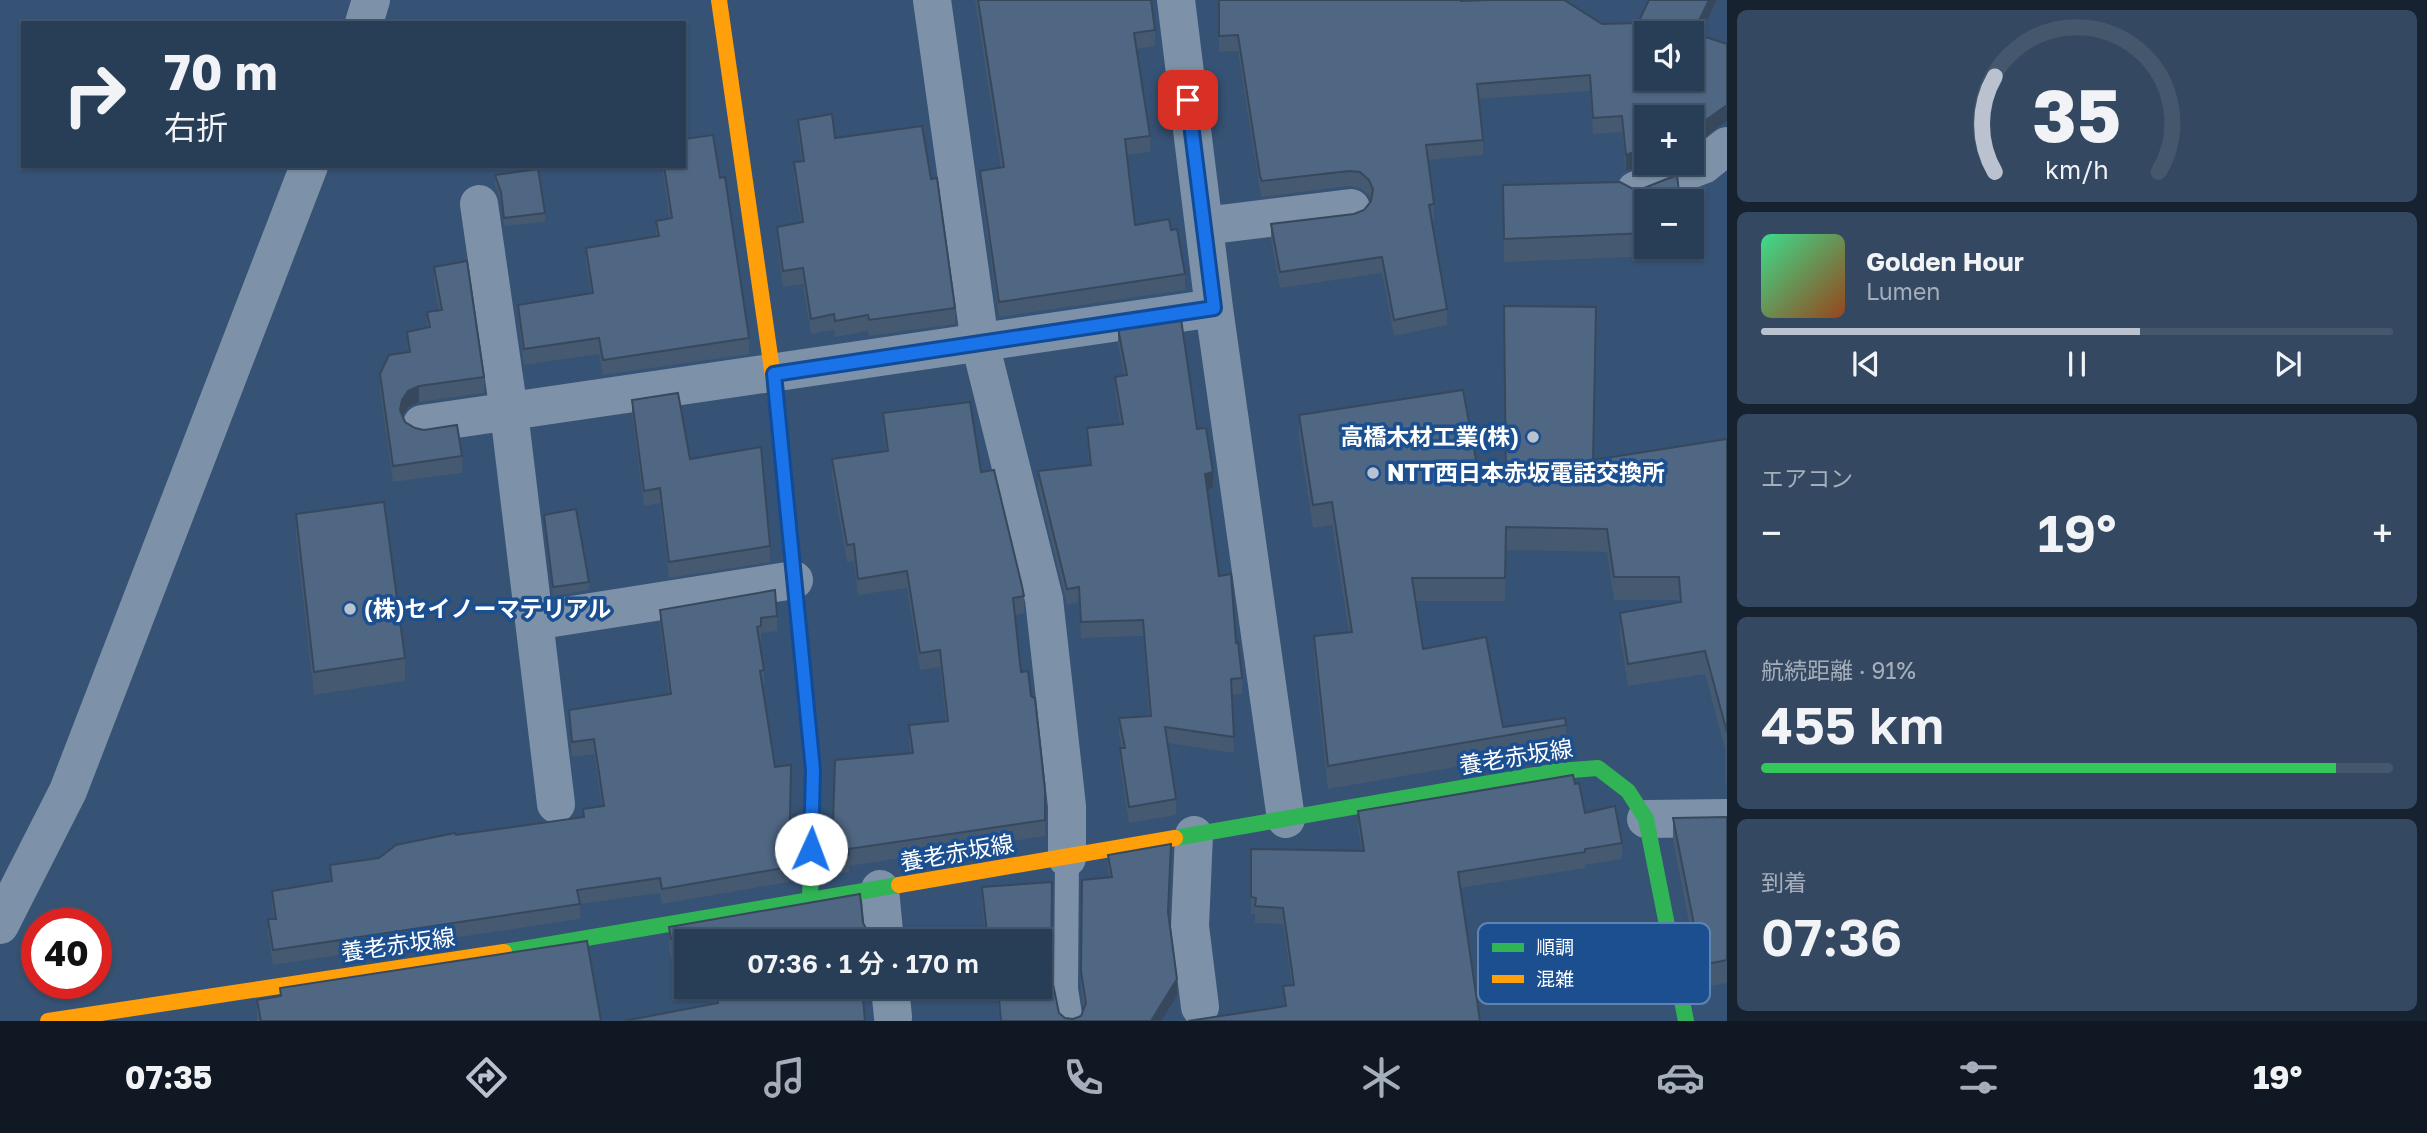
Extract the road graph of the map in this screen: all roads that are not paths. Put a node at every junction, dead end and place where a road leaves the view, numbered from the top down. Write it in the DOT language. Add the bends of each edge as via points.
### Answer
graph roads {
  1 [pos="372,0"];
  2 [pos="719,0"];
  3 [pos="932,0"];
  4 [pos="1176,0"];
  5 [pos="365,21"];
  6 [pos="1727,146"];
  7 [pos="308,168"];
  8 [pos="1639,189"];
  9 [pos="479,204"];
  10 [pos="1350,208"];
  11 [pos="1204,226"];
  12 [pos="1214,308"];
  13 [pos="980,343"];
  14 [pos="774,374"];
  15 [pos="509,412"];
  16 [pos="422,424"];
  17 [pos="794,580"];
  18 [pos="534,621"];
  19 [pos="556,804"];
  20 [pos="1646,818"];
  21 [pos="1727,818"];
  22 [pos="1286,819"];
  23 [pos="1194,835"];
  24 [pos="1068,858"];
  25 [pos="880,889"];
  26 [pos="810,901"];
  27 [pos="1667,923"];
  28 [pos="0,925"];
  29 [pos="885,929"];
  30 [pos="1200,1007"];
  31 [pos="58,1020"];
  32 [pos="1071,1021"];
  1 -- 5 [label="street"];
  2 -- 14 [label="main road"];
  3 -- 13 [label="street"];
  4 -- 11 [label="street"];
  6 -- 8 [label="street" via="1703,165"];
  7 -- 28 [label="street" via="68,791"];
  9 -- 15 [label="street"];
  10 -- 11 [label="street"];
  11 -- 12 [label="street"];
  12 -- 13 [label="street"];
  12 -- 22 [label="street"];
  13 -- 14 [label="street"];
  13 -- 24 [label="street" via="1044,599 1067,806"];
  14 -- 15 [label="street"];
  14 -- 17 [label="main road"];
  15 -- 16 [label="street"];
  15 -- 18 [label="street"];
  17 -- 18 [label="street"];
  17 -- 26 [label="main road" via="813,770"];
  18 -- 19 [label="street"];
  20 -- 21 [label="street"];
  20 -- 22 [label="main road, 養老赤坂線" via="1628,791 1598,768"];
  20 -- 27 [label="main road, 養老赤坂線"];
  22 -- 23 [label="main road, 養老赤坂線"];
  23 -- 24 [label="main road, 養老赤坂線"];
  23 -- 30 [label="street" via="1190,926"];
  24 -- 25 [label="main road, 養老赤坂線"];
  24 -- 32 [label="lane" via="1066,989"];
  25 -- 26 [label="main road, 養老赤坂線"];
  25 -- 29 [label="street"];
  26 -- 31 [label="main road, 養老赤坂線"];
}
